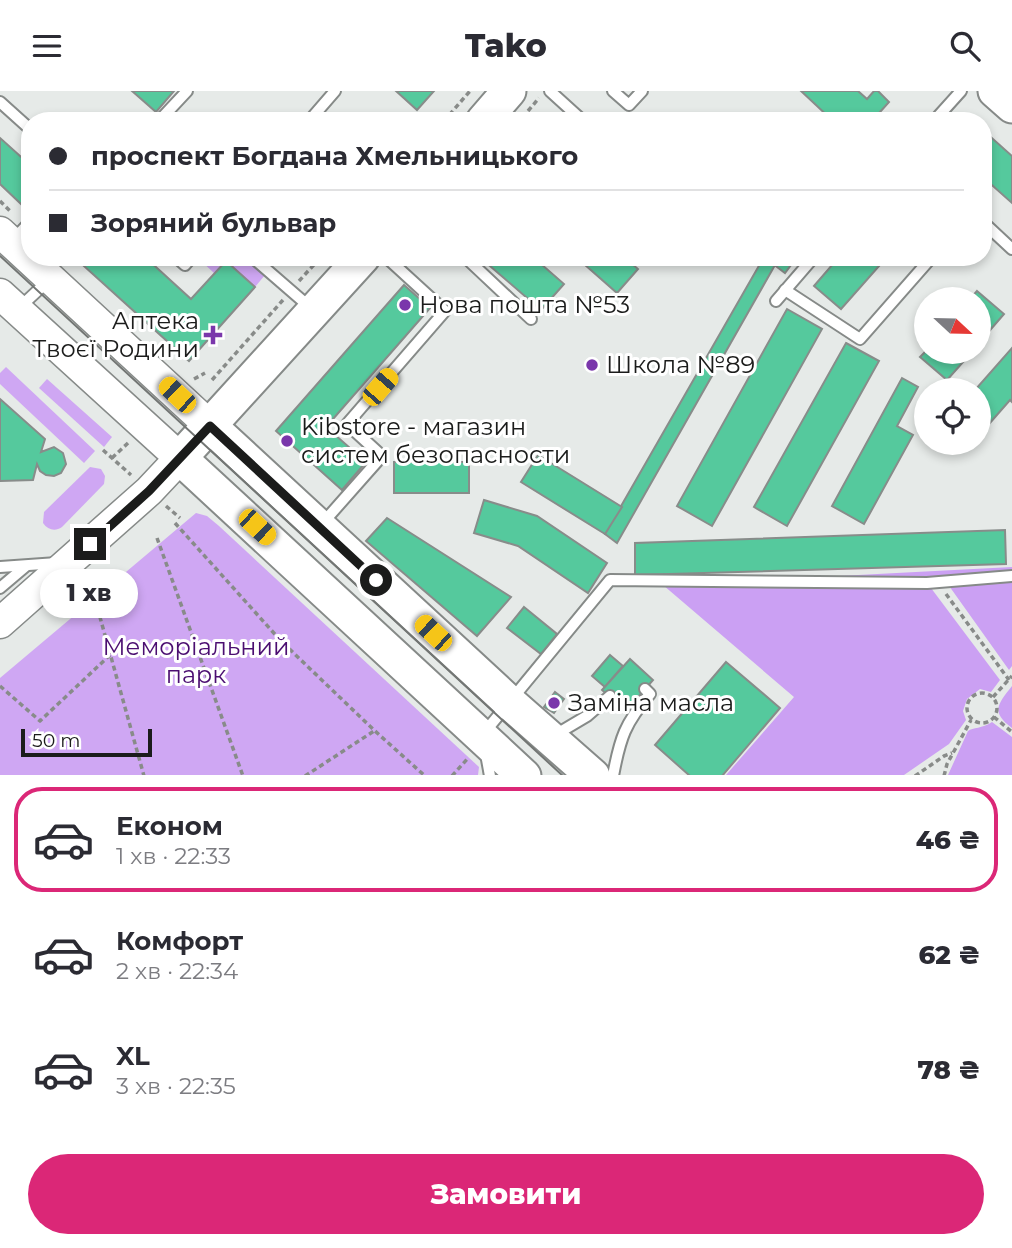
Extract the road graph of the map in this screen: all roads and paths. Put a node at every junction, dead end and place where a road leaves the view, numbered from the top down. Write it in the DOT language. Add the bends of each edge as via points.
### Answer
graph roads {
  1 [pos="187,91"];
  2 [pos="335,91"];
  3 [pos="470,91"];
  4 [pos="547,91"];
  5 [pos="613,91"];
  6 [pos="642,91"];
  7 [pos="961,91"];
  8 [pos="995,91"];
  9 [pos="0,102"];
  10 [pos="518,102"];
  11 [pos="1012,106"];
  12 [pos="167,112"];
  13 [pos="317,112"];
  14 [pos="452,112"];
  15 [pos="500,112"];
  16 [pos="572,112"];
  17 [pos="942,112"];
  18 [pos="21,121"];
  19 [pos="992,230"];
  20 [pos="1012,249"];
  21 [pos="41,266"];
  22 [pos="262,266"];
  23 [pos="317,266"];
  24 [pos="350,266"];
  25 [pos="396,266"];
  26 [pos="475,266"];
  27 [pos="806,266"];
  28 [pos="924,266"];
  29 [pos="51,279"];
  30 [pos="785,290"];
  31 [pos="302,301"];
  32 [pos="8,302"];
  33 [pos="776,302"];
  34 [pos="531,319"];
  35 [pos="212,380"];
  36 [pos="210,426"];
  37 [pos="103,450"];
  38 [pos="180,458"];
  39 [pos="136,479"];
  40 [pos="175,523"];
  41 [pos="319,527"];
  42 [pos="157,538"];
  43 [pos="71,562"];
  44 [pos="26,566"];
  45 [pos="0,567"];
  46 [pos="1012,576"];
  47 [pos="938,583"];
  48 [pos="0,588"];
  49 [pos="93,593"];
  50 [pos="0,623"];
  51 [pos="110,655"];
  52 [pos="1010,678"];
  53 [pos="0,686"];
  54 [pos="645,689"];
  55 [pos="610,696"];
  56 [pos="993,697"];
  57 [pos="510,703"];
  58 [pos="994,717"];
  59 [pos="971,720"];
  60 [pos="374,731"];
  61 [pos="1012,732"];
  62 [pos="550,738"];
  63 [pos="477,744"];
  64 [pos="952,753"];
  65 [pos="144,775"];
  66 [pos="243,775"];
  67 [pos="305,775"];
  68 [pos="425,775"];
  69 [pos="452,775"];
  70 [pos="491,775"];
  71 [pos="524,775"];
  72 [pos="593,775"];
  73 [pos="613,775"];
  74 [pos="915,775"];
  75 [pos="944,775"];
  1 -- 12 [label="lane"];
  2 -- 13 [label="lane"];
  3 -- 14 [label="path"];
  4 -- 10 [label="path"];
  4 -- 16 [label="lane"];
  5 -- 6 [label="lane" via="629,105"];
  7 -- 17 [label="lane"];
  8 -- 11 [label="main road"];
  9 -- 18 [label="lane"];
  10 -- 15 [label="main road"];
  19 -- 20 [label="lane"];
  21 -- 29 [label="main road"];
  22 -- 31 [label="lane"];
  23 -- 31 [label="path"];
  24 -- 31 [label="main road"];
  25 -- 41 [label="lane" via="445,311 347,424 382,456"];
  26 -- 34 [label="lane"];
  27 -- 30 [label="lane"];
  28 -- 30 [label="lane" via="860,339"];
  29 -- 32 [label="lane"];
  29 -- 36 [label="main road"];
  30 -- 33 [label="lane"];
  31 -- 35 [label="path"];
  31 -- 36 [label="main road"];
  32 -- 38 [label="main road"];
  36 -- 38 [label="main road"];
  36 -- 41 [label="main road"];
  37 -- 39 [label="path"];
  38 -- 43 [label="main road"];
  38 -- 63 [label="main road"];
  40 -- 60 [label="path" via="281,641"];
  41 -- 57 [label="main road"];
  42 -- 66 [label="path"];
  43 -- 44 [label="lane"];
  43 -- 50 [label="main road"];
  44 -- 45 [label="lane"];
  44 -- 48 [label="lane"];
  46 -- 47 [label="lane"];
  47 -- 52 [label="path"];
  47 -- 57 [label="lane" via="610,580"];
  49 -- 51 [label="path"];
  51 -- 53 [label="path" via="40,721"];
  51 -- 65 [label="path"];
  52 -- 56 [label="path"];
  54 -- 73 [label="lane" via="650,694 622,735"];
  55 -- 62 [label="lane"];
  56 -- 58 [label="path" via="997,705"];
  56 -- 59 [label="path" via="980,692 973,697 966,710"];
  57 -- 62 [label="main road"];
  57 -- 63 [label="lane"];
  58 -- 59 [label="path" via="982,723"];
  58 -- 61 [label="path"];
  59 -- 64 [label="path"];
  60 -- 67 [label="path"];
  60 -- 68 [label="path"];
  62 -- 72 [label="main road"];
  63 -- 69 [label="path"];
  63 -- 70 [label="lane"];
  63 -- 71 [label="main road"];
  64 -- 74 [label="path"];
  64 -- 75 [label="path"];
}
